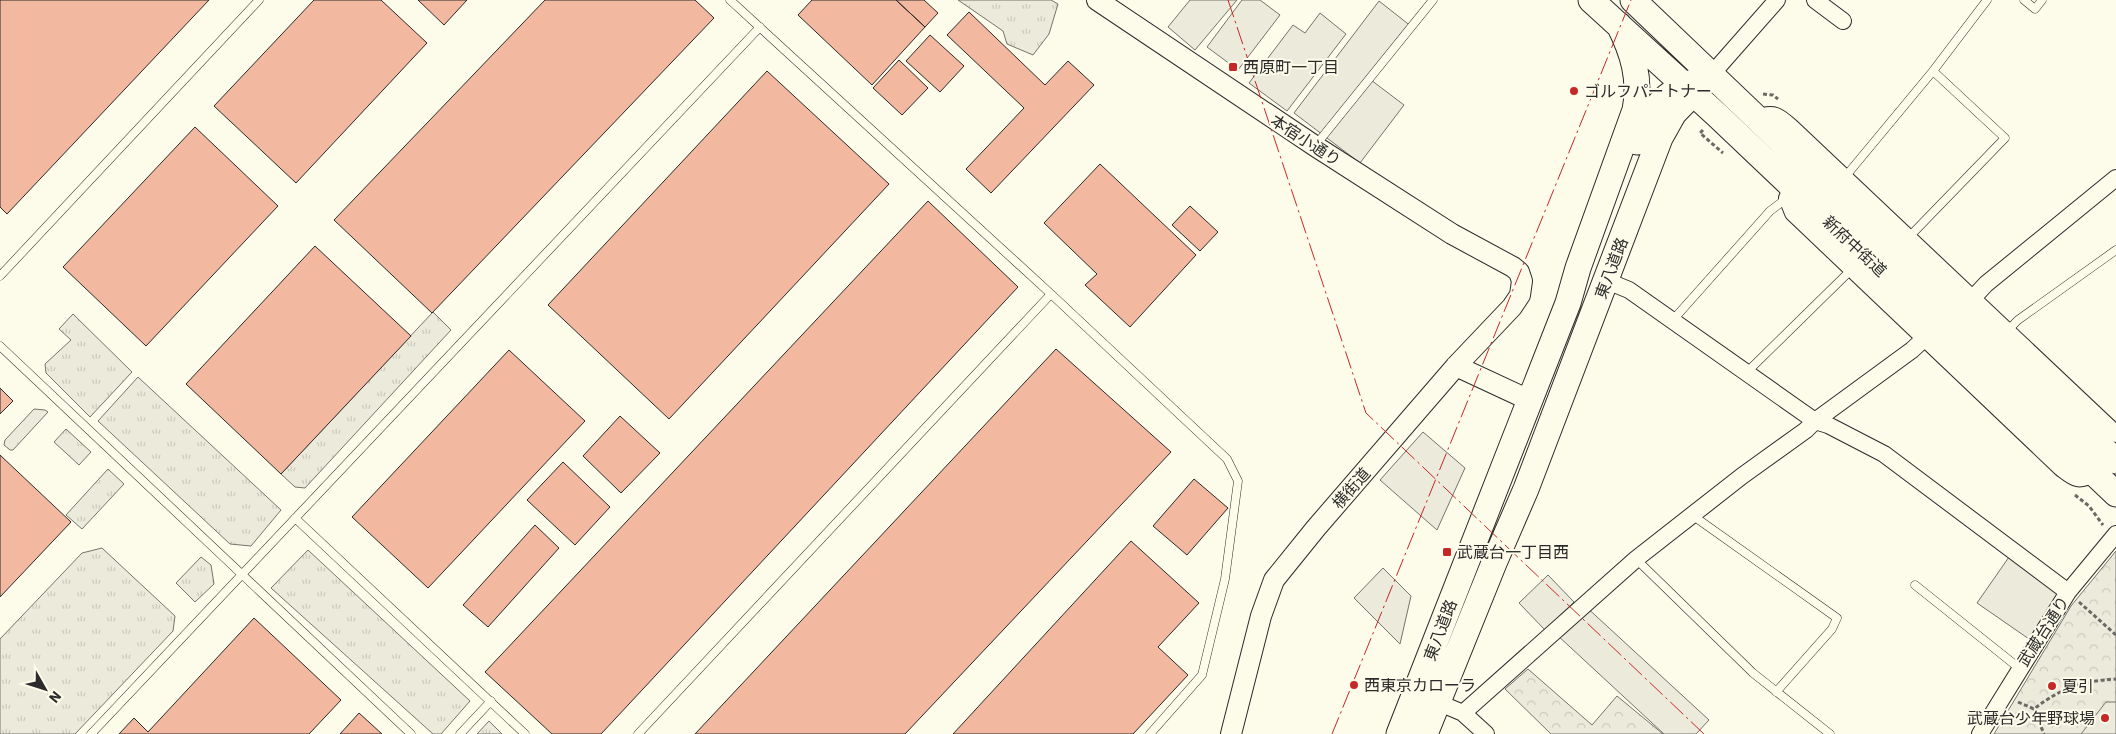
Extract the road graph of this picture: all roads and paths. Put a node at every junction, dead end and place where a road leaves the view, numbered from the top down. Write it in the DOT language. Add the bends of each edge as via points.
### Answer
graph roads {
  1 [pos="259,0"];
  2 [pos="730,0"];
  3 [pos="1097,0"];
  4 [pos="1433,0"];
  5 [pos="1591,0"];
  6 [pos="1633,0"];
  7 [pos="1777,0"];
  8 [pos="1815,0"];
  9 [pos="1987,0"];
  10 [pos="2024,0"];
  11 [pos="2042,0"];
  12 [pos="1843,22"];
  13 [pos="1619,26"];
  14 [pos="760,27"];
  15 [pos="1933,70"];
  16 [pos="1711,74"];
  17 [pos="1688,89"];
  18 [pos="1757,119"];
  19 [pos="1315,146"];
  20 [pos="1845,177"];
  21 [pos="2116,178"];
  22 [pos="1789,192"];
  23 [pos="1909,237"];
  24 [pos="2116,250"];
  25 [pos="1852,269"];
  26 [pos="1519,272"];
  27 [pos="0,276"];
  28 [pos="1607,281"];
  29 [pos="1051,294"];
  30 [pos="1973,298"];
  31 [pos="1568,303"];
  32 [pos="1672,321"];
  33 [pos="2007,331"];
  34 [pos="1925,338"];
  35 [pos="0,346"];
  36 [pos="1456,366"];
  37 [pos="1746,373"];
  38 [pos="1529,400"];
  39 [pos="1814,421"];
  40 [pos="2116,434"];
  41 [pos="2116,461"];
  42 [pos="2094,473"];
  43 [pos="2116,494"];
  44 [pos="1692,515"];
  45 [pos="295,518"];
  46 [pos="2116,534"];
  47 [pos="1636,558"];
  48 [pos="241,574"];
  49 [pos="1915,585"];
  50 [pos="2068,592"];
  51 [pos="2116,635"];
  52 [pos="2019,668"];
  53 [pos="2116,679"];
  54 [pos="1776,692"];
  55 [pos="2002,695"];
  56 [pos="491,701"];
  57 [pos="1437,702"];
  58 [pos="2034,708"];
  59 [pos="1463,713"];
  60 [pos="90,734"];
  61 [pos="412,734"];
  62 [pos="460,734"];
  63 [pos="525,734"];
  64 [pos="638,734"];
  65 [pos="1150,734"];
  66 [pos="1231,734"];
  67 [pos="1399,734"];
  68 [pos="1425,734"];
  69 [pos="1486,734"];
  70 [pos="1830,734"];
  71 [pos="1980,734"];
  72 [pos="2044,734"];
  1 -- 27 [label="lane"];
  2 -- 14 [label="lane"];
  3 -- 19 [label="street, 本宿小通り"];
  4 -- 19 [label="lane"];
  5 -- 13 [label="main road, 新府中街道"];
  6 -- 16 [label="main road, 新府中街道"];
  7 -- 16 [label="street"];
  8 -- 12 [label="street"];
  9 -- 15 [label="lane"];
  10 -- 11 [label="lane" via="2035,8"];
  13 -- 17 [label="main road, 新府中街道"];
  13 -- 31 [label="main road, 東八道路" via="1633,58 1637,101"];
  14 -- 29 [label="lane"];
  14 -- 45 [label="lane"];
  15 -- 20 [label="lane"];
  15 -- 23 [label="lane" via="2005,138"];
  16 -- 17 [label="main road, 東八道路"];
  16 -- 18 [label="main road, 新府中街道"];
  17 -- 22 [label="main road, 新府中街道"];
  17 -- 28 [label="main road, 東八道路" via="1665,127"];
  17 -- 31 [label="main road, 東八道路" via="1669,95 1655,107 1641,130 1588,272"];
  18 -- 20 [label="street" via="1765,114 1777,115"];
  18 -- 41 [label="main road, 新府中街道"];
  19 -- 26 [label="street, 本宿小通り" via="1452,234"];
  20 -- 23 [label="street"];
  21 -- 30 [label="street"];
  22 -- 25 [label="street" via="1793,213"];
  22 -- 32 [label="lane"];
  22 -- 42 [label="main road, 新府中街道"];
  23 -- 30 [label="street"];
  24 -- 33 [label="lane"];
  25 -- 34 [label="street"];
  25 -- 37 [label="lane"];
  26 -- 36 [label="street, 横街道" via="1522,281 1516,301"];
  28 -- 32 [label="street" via="1629,290"];
  28 -- 57 [label="main road, 東八道路" via="1526,489"];
  29 -- 64 [label="lane"];
  29 -- 65 [label="lane" via="1226,459 1238,481 1225,579 1202,675"];
  30 -- 33 [label="street"];
  31 -- 38 [label="main road, 東八道路"];
  32 -- 37 [label="street"];
  33 -- 40 [label="street"];
  34 -- 39 [label="street"];
  34 -- 42 [label="street" via="2071,476 2084,479"];
  35 -- 48 [label="lane"];
  36 -- 38 [label="street"];
  36 -- 66 [label="street, 横街道" via="1274,580 1261,616"];
  37 -- 39 [label="street"];
  38 -- 67 [label="main road, 東八道路"];
  39 -- 44 [label="street"];
  39 -- 50 [label="street" via="1884,454"];
  42 -- 43 [label="main road, 新府中街道"];
  44 -- 47 [label="street"];
  44 -- 54 [label="lane" via="1837,618 1832,629"];
  45 -- 48 [label="lane"];
  45 -- 56 [label="lane"];
  46 -- 50 [label="street, 武蔵台通り"];
  47 -- 54 [label="lane"];
  47 -- 59 [label="street"];
  48 -- 60 [label="lane"];
  48 -- 61 [label="lane"];
  49 -- 52 [label="lane"];
  50 -- 51 [label="path"];
  50 -- 52 [label="street, 武蔵台通り"];
  52 -- 55 [label="street, 武蔵台通り"];
  53 -- 58 [label="path" via="2075,685"];
  54 -- 70 [label="lane"];
  55 -- 58 [label="path"];
  55 -- 71 [label="street, 武蔵台通り"];
  56 -- 62 [label="lane"];
  56 -- 63 [label="lane"];
  57 -- 59 [label="street"];
  57 -- 68 [label="main road, 東八道路"];
  58 -- 72 [label="path"];
  59 -- 69 [label="street"];
}
